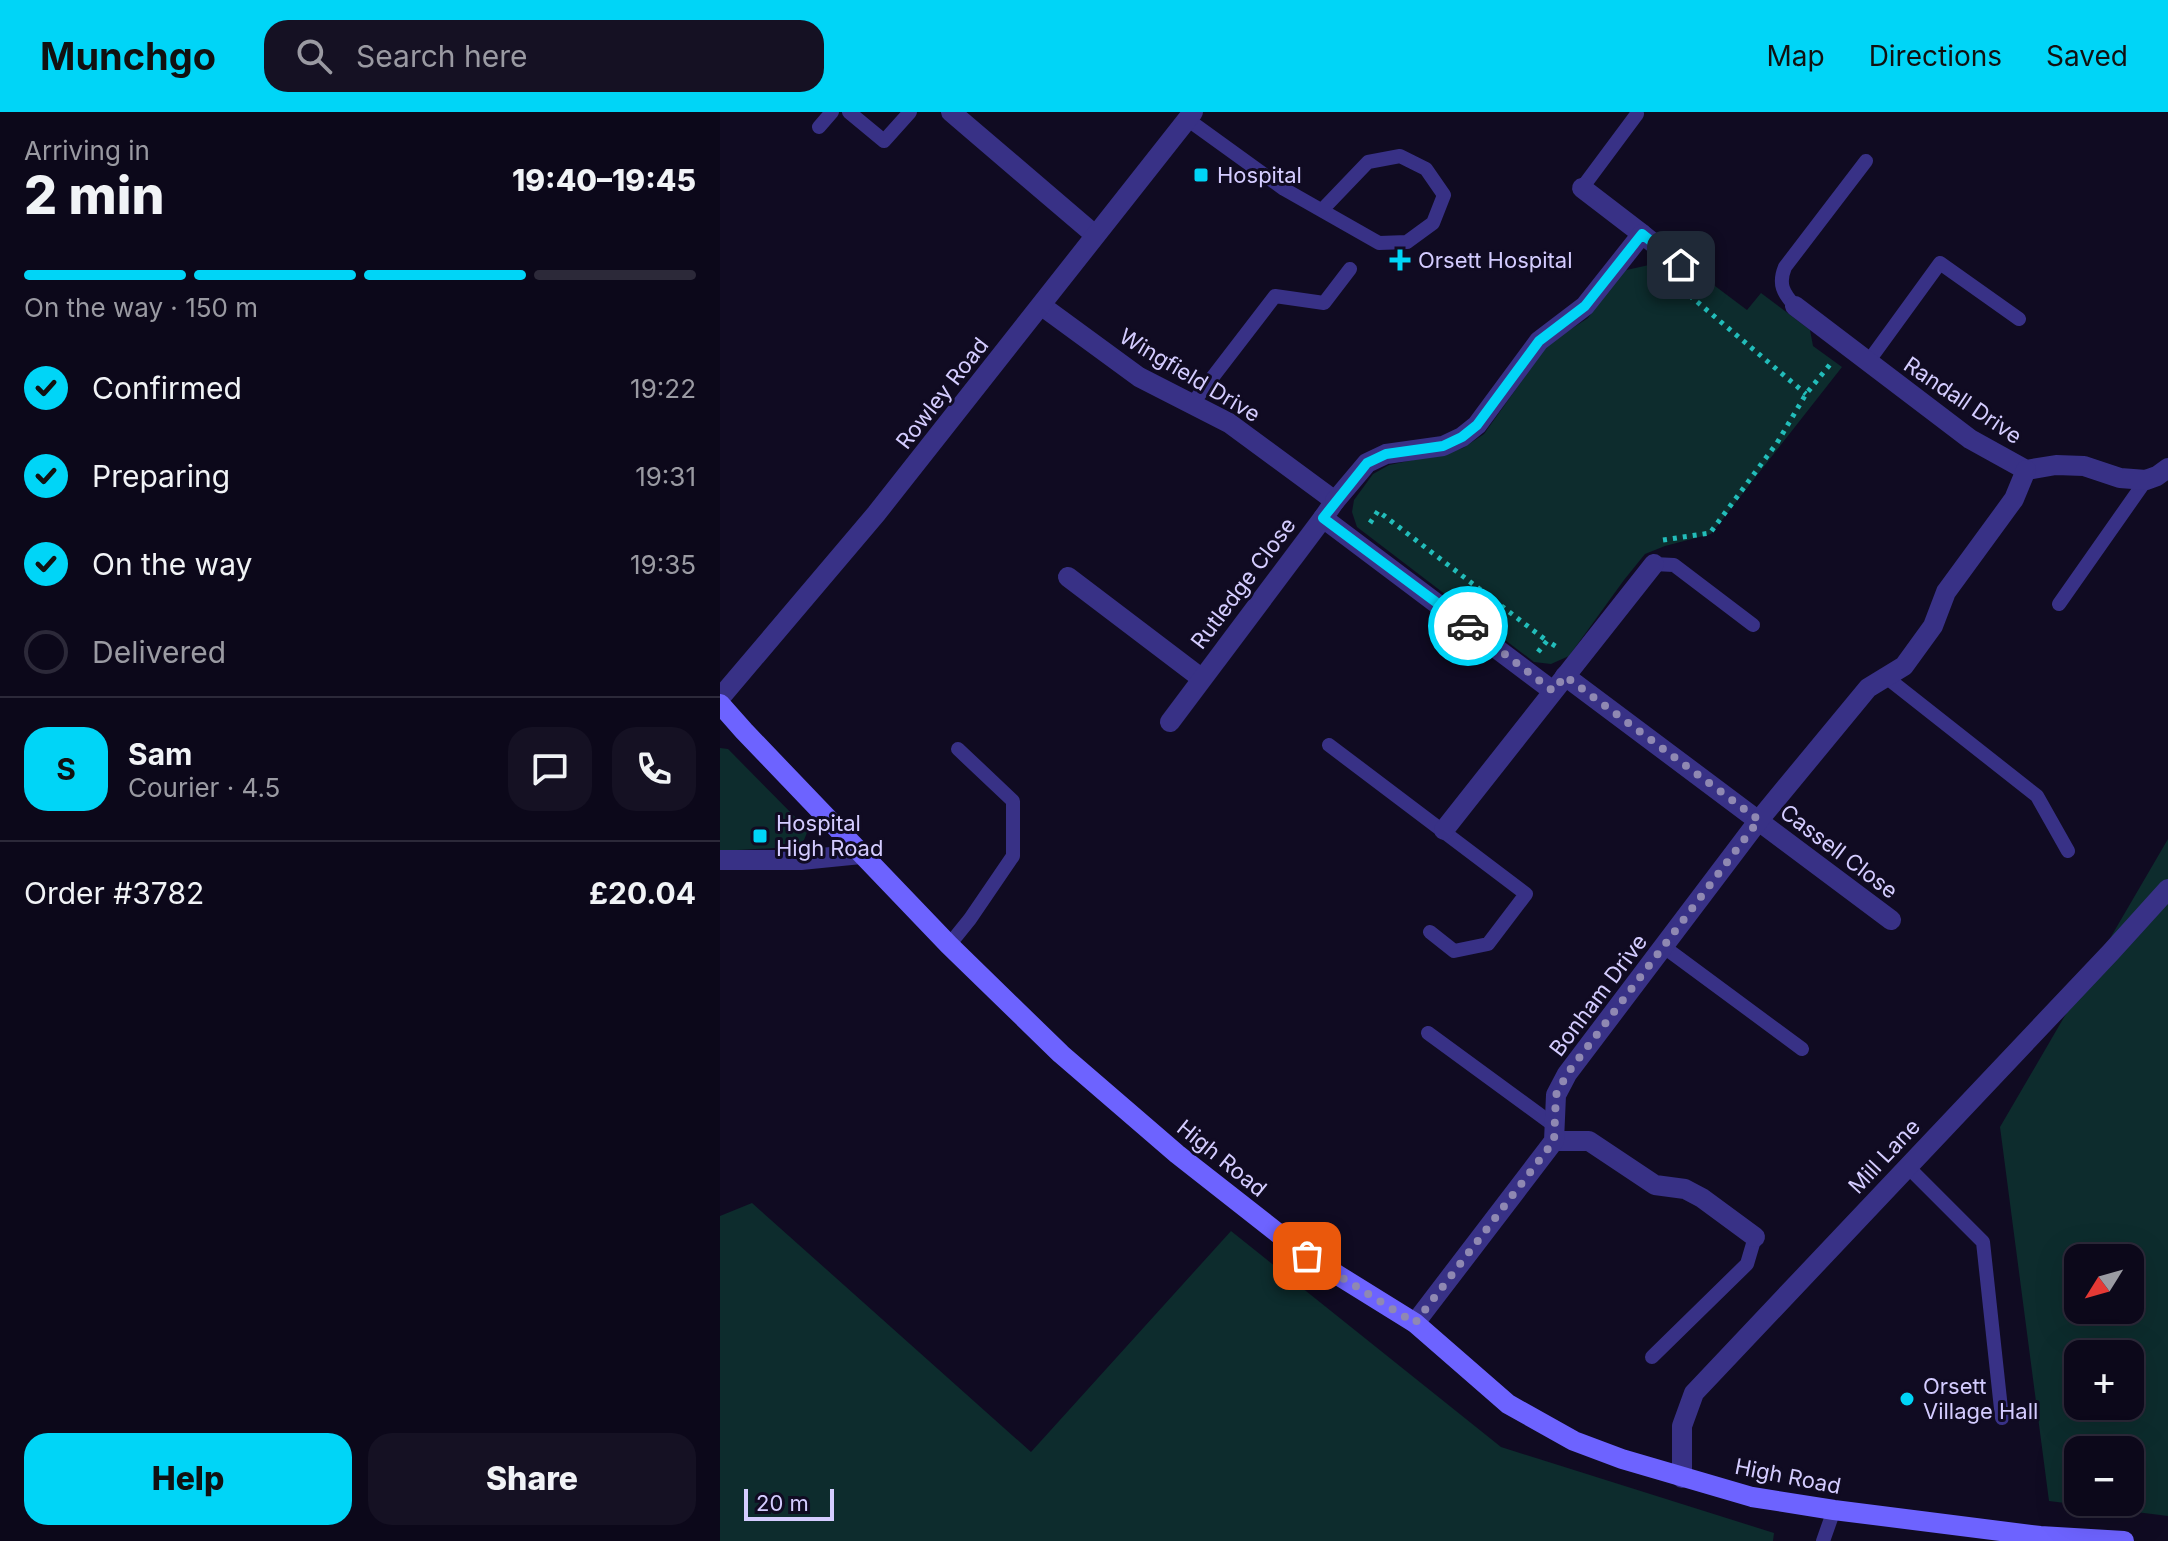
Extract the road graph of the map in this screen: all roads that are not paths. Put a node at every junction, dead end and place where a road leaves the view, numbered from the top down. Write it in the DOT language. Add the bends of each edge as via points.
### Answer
graph roads {
  1 [pos="832,112"];
  2 [pos="849,112"];
  3 [pos="910,112"];
  4 [pos="951,112"];
  5 [pos="1190,114"];
  6 [pos="1637,114"];
  7 [pos="819,127"];
  8 [pos="1866,161"];
  9 [pos="1582,188"];
  10 [pos="1322,210"];
  11 [pos="1642,234"];
  12 [pos="1095,235"];
  13 [pos="1681,265"];
  14 [pos="1350,269"];
  15 [pos="1042,306"];
  16 [pos="1795,306"];
  17 [pos="2019,319"];
  18 [pos="1868,362"];
  19 [pos="1192,404"];
  20 [pos="2168,468"];
  21 [pos="2026,470"];
  22 [pos="2146,480"];
  23 [pos="1329,510"];
  24 [pos="1654,564"];
  25 [pos="1068,577"];
  26 [pos="2059,604"];
  27 [pos="1753,625"];
  28 [pos="1886,677"];
  29 [pos="1201,678"];
  30 [pos="1559,683"];
  31 [pos="720,701"];
  32 [pos="1170,722"];
  33 [pos="1329,745"];
  34 [pos="958,749"];
  35 [pos="1759,820"];
  36 [pos="1444,830"];
  37 [pos="2068,851"];
  38 [pos="861,854"];
  39 [pos="720,860"];
  40 [pos="2168,889"];
  41 [pos="1891,920"];
  42 [pos="1430,932"];
  43 [pos="949,945"];
  44 [pos="1664,947"];
  45 [pos="1428,1033"];
  46 [pos="1802,1049"];
  47 [pos="1554,1133"];
  48 [pos="1907,1166"];
  49 [pos="1755,1237"];
  50 [pos="1415,1323"];
  51 [pos="1652,1357"];
  52 [pos="2002,1418"];
  53 [pos="1682,1478"];
  54 [pos="1834,1510"];
  55 [pos="1823,1541"];
  56 [pos="2124,1541"];
  1 -- 7 [label="lane"];
  2 -- 3 [label="lane" via="884,141"];
  4 -- 12 [label="street"];
  5 -- 10 [label="lane" via="1284,189"];
  5 -- 12 [label="street, Rowley Road"];
  6 -- 9 [label="lane"];
  8 -- 16 [label="lane" via="1785,267 1782,288"];
  9 -- 11 [label="street"];
  10 -- 10 [label="lane" via="1379,243 1407,242 1433,223 1444,195 1426,169 1400,156 1368,162"];
  11 -- 13 [label="street"];
  11 -- 23 [label="street, Rutledge Close" via="1585,306 1539,341 1477,425 1443,446 1386,454 1367,463"];
  12 -- 15 [label="street, Rowley Road"];
  14 -- 19 [label="lane" via="1324,303 1275,296"];
  15 -- 19 [label="street, Wingfield Drive" via="1139,377"];
  15 -- 31 [label="street, Rowley Road"];
  16 -- 18 [label="street, Randall Drive"];
  17 -- 18 [label="lane" via="1940,263"];
  18 -- 21 [label="street, Randall Drive" via="1970,439"];
  19 -- 23 [label="street, Wingfield Drive" via="1229,423"];
  20 -- 22 [label="street"];
  21 -- 22 [label="street, Randall Drive" via="2084,466"];
  21 -- 28 [label="street, Bonham Drive" via="2014,499 1946,592 1933,626 1904,666"];
  22 -- 26 [label="lane"];
  23 -- 29 [label="street, Rutledge Close"];
  23 -- 30 [label="street, Wingfield Drive" via="1356,543 1525,669"];
  24 -- 27 [label="lane" via="1674,565"];
  24 -- 30 [label="street"];
  25 -- 29 [label="street, Rutledge Close"];
  28 -- 35 [label="street, Bonham Drive" via="1868,688"];
  28 -- 37 [label="lane" via="2037,796"];
  29 -- 32 [label="street, Rutledge Close"];
  30 -- 35 [label="street, Wingfield Drive"];
  30 -- 36 [label="street"];
  31 -- 38 [label="main road, High Road"];
  33 -- 36 [label="lane"];
  34 -- 43 [label="lane" via="1013,801 1013,856"];
  35 -- 41 [label="street, Cassell Close"];
  35 -- 44 [label="street, Bonham Drive"];
  36 -- 42 [label="lane" via="1526,894 1488,944 1454,951"];
  38 -- 39 [label="street"];
  38 -- 43 [label="main road, High Road"];
  40 -- 48 [label="street, Mill Lane"];
  43 -- 50 [label="main road, High Road" via="1061,1054 1177,1154 1307,1256"];
  44 -- 46 [label="lane"];
  44 -- 47 [label="street, Bonham Drive" via="1567,1074 1556,1095"];
  45 -- 47 [label="lane"];
  47 -- 49 [label="street" via="1589,1141 1655,1185 1685,1189"];
  47 -- 50 [label="street, Bonham Drive"];
  48 -- 52 [label="lane" via="1983,1242"];
  48 -- 53 [label="street, Mill Lane" via="1694,1393 1682,1426"];
  49 -- 51 [label="lane" via="1747,1264"];
  50 -- 53 [label="main road, High Road" via="1508,1404 1574,1441"];
  53 -- 54 [label="main road, High Road" via="1752,1497"];
  54 -- 55 [label="lane"];
  54 -- 56 [label="main road, High Road"];
}
